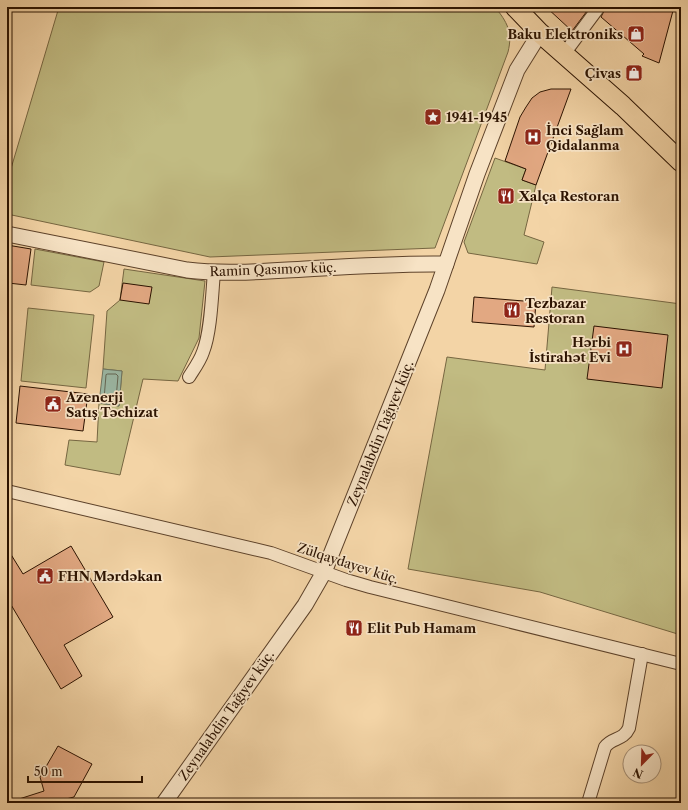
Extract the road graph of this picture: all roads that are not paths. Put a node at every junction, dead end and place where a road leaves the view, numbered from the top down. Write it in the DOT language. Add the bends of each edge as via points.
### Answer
graph roads {
  1 [pos="515,7"];
  2 [pos="599,7"];
  3 [pos="540,33"];
  4 [pos="564,54"];
  5 [pos="681,162"];
  6 [pos="7,234"];
  7 [pos="446,264"];
  8 [pos="214,272"];
  9 [pos="189,376"];
  10 [pos="7,491"];
  11 [pos="324,572"];
  12 [pos="642,654"];
  13 [pos="681,664"];
  14 [pos="164,803"];
  15 [pos="588,803"];
  1 -- 3 [label="main road"];
  2 -- 4 [label="street"];
  3 -- 4 [label="main road"];
  3 -- 7 [label="street, Zeynalabdin Tağıyev küç." via="517,70"];
  4 -- 5 [label="main road"];
  6 -- 8 [label="street, Ramin Qasımov küç." via="187,270"];
  7 -- 8 [label="street, Ramin Qasımov küç."];
  7 -- 11 [label="street, Zeynalabdin Tağıyev küç."];
  8 -- 9 [label="street" via="208,335 203,353"];
  10 -- 11 [label="street, Zülqaydayev küç." via="245,547"];
  11 -- 12 [label="street, Zülqaydayev küç." via="370,587"];
  11 -- 14 [label="street, Zeynalabdin Tağıyev küç." via="305,604"];
  12 -- 13 [label="street, Zülqaydayev küç."];
  12 -- 15 [label="street" via="629,728 622,737 608,742 605,747"];
}
